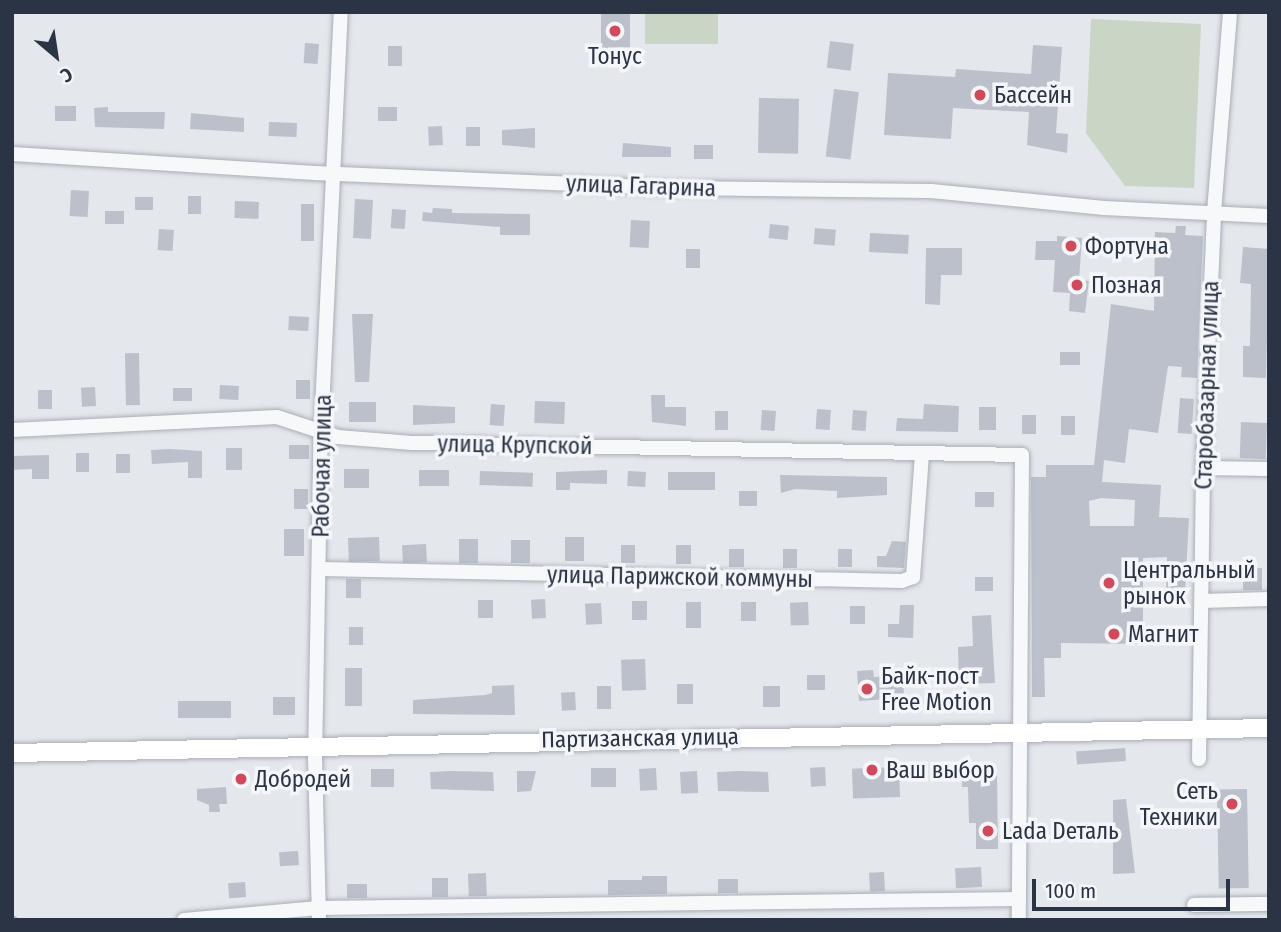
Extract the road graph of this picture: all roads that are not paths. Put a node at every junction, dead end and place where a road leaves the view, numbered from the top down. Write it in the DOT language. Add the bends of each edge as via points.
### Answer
graph roads {
  1 [pos="341,12"];
  2 [pos="1230,12"];
  3 [pos="12,154"];
  4 [pos="337,173"];
  5 [pos="1214,212"];
  6 [pos="1269,216"];
  7 [pos="12,430"];
  8 [pos="321,431"];
  9 [pos="922,453"];
  10 [pos="1203,468"];
  11 [pos="1269,469"];
  12 [pos="321,569"];
  13 [pos="1269,599"];
  14 [pos="1202,601"];
  15 [pos="1269,728"];
  16 [pos="1200,729"];
  17 [pos="1018,732"];
  18 [pos="315,744"];
  19 [pos="12,752"];
  20 [pos="1199,759"];
  21 [pos="1019,899"];
  22 [pos="1269,904"];
  23 [pos="1194,905"];
  24 [pos="318,914"];
  25 [pos="184,920"];
  26 [pos="1019,920"];
  1 -- 4 [label="street, Рабочая улица"];
  2 -- 5 [label="street, Старобазарная улица"];
  3 -- 4 [label="street, улица Гагарина"];
  4 -- 5 [label="street, улица Гагарина" via="705,188 931,191 1104,208"];
  4 -- 8 [label="street, Рабочая улица"];
  5 -- 6 [label="street, улица Гагарина"];
  5 -- 10 [label="street, Старобазарная улица"];
  7 -- 8 [label="street, улица Крупской" via="277,417"];
  8 -- 9 [label="street, улица Крупской" via="352,440 412,443"];
  8 -- 12 [label="street, Рабочая улица"];
  9 -- 12 [label="street, улица Парижской коммуны" via="913,577 902,581"];
  9 -- 17 [label="street, улица Крупской" via="1022,455"];
  10 -- 11 [label="street"];
  10 -- 14 [label="street, Старобазарная улица"];
  12 -- 18 [label="street, Рабочая улица"];
  13 -- 14 [label="street"];
  14 -- 16 [label="street, Старобазарная улица"];
  15 -- 16 [label="main road, Партизанская улица"];
  16 -- 17 [label="main road, Партизанская улица"];
  16 -- 20 [label="street, Старобазарная улица"];
  17 -- 18 [label="main road, Партизанская улица"];
  17 -- 21 [label="street"];
  18 -- 19 [label="main road, Партизанская улица"];
  18 -- 24 [label="street, Рабочая улица"];
  21 -- 24 [label="street"];
  21 -- 26 [label="street"];
  22 -- 23 [label="street"];
  24 -- 25 [label="street"];
}
